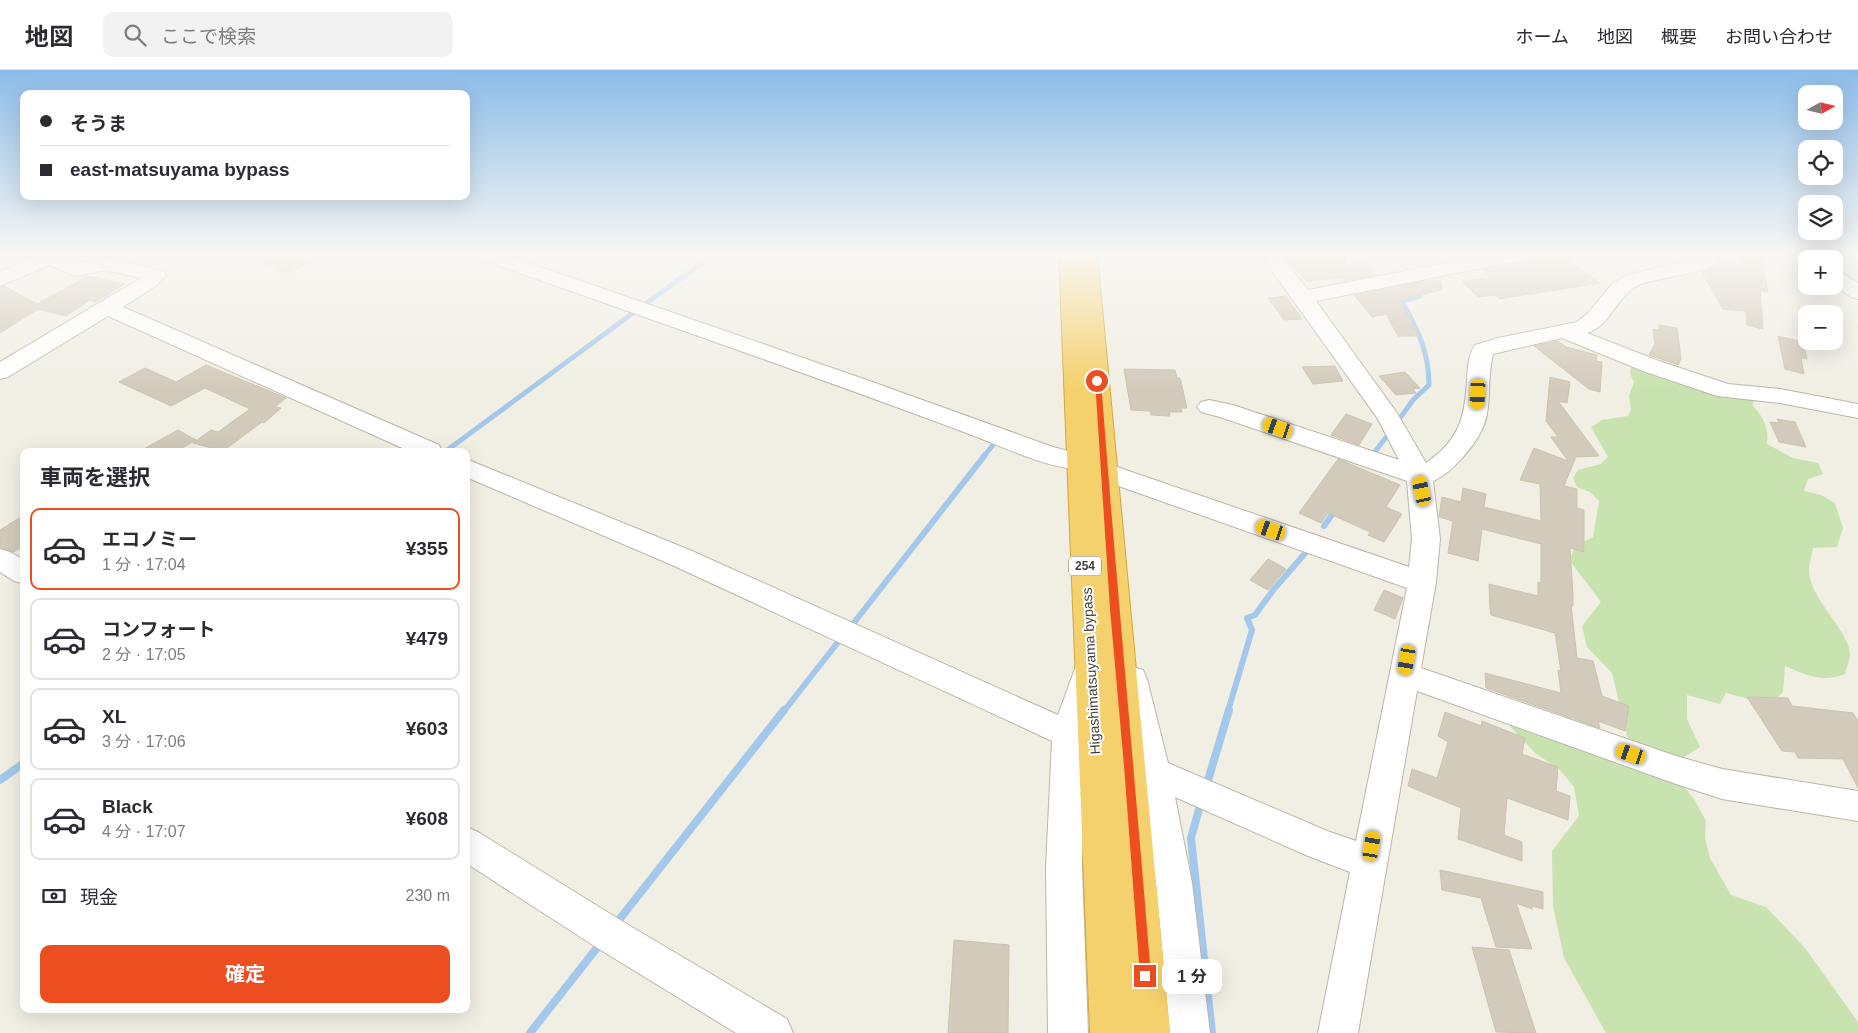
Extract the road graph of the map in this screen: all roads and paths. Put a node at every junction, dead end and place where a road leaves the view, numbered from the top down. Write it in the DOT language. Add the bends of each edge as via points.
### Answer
graph roads {
  1 [pos="121,299"];
  2 [pos="612,299"];
  3 [pos="1071,299"];
  4 [pos="1091,299"];
  5 [pos="1304,299"];
  6 [pos="1610,299"];
  7 [pos="107,308"];
  8 [pos="1566,332"];
  9 [pos="0,372"];
  10 [pos="1209,407"];
  11 [pos="1858,411"];
  12 [pos="423,448"];
  13 [pos="1080,462"];
  14 [pos="470,469"];
  15 [pos="1105,472"];
  16 [pos="1419,476"];
  17 [pos="0,559"];
  18 [pos="20,572"];
  19 [pos="1422,582"];
  20 [pos="1116,637"];
  21 [pos="1090,666"];
  22 [pos="1404,674"];
  23 [pos="1068,734"];
  24 [pos="1154,772"];
  25 [pos="1858,806"];
  26 [pos="470,846"];
  27 [pos="1370,862"];
  28 [pos="1120,880"];
  29 [pos="773,1033"];
  30 [pos="1068,1033"];
  31 [pos="1110,1033"];
  32 [pos="1150,1033"];
  33 [pos="1190,1033"];
  34 [pos="1338,1033"];
  1 -- 7 [label="street"];
  2 -- 13 [label="street" via="1046,454"];
  3 -- 13 [label="highway, Higashimatsuyama bypass / 254"];
  4 -- 15 [label="highway, Higashimatsuyama bypass / 254"];
  5 -- 16 [label="street" via="1389,418"];
  6 -- 8 [label="street" via="1591,323"];
  7 -- 9 [label="street"];
  7 -- 12 [label="street"];
  8 -- 11 [label="street" via="1651,366 1725,390 1780,396"];
  8 -- 16 [label="street" via="1483,350 1478,411 1473,427 1465,441 1436,470"];
  10 -- 16 [label="street"];
  13 -- 21 [label="highway, Higashimatsuyama bypass / 254"];
  14 -- 23 [label="street" via="682,558"];
  15 -- 19 [label="street"];
  15 -- 20 [label="highway, Higashimatsuyama bypass / 254"];
  16 -- 19 [label="street" via="1426,516"];
  17 -- 18 [label="street"];
  19 -- 22 [label="street"];
  20 -- 24 [label="street" via="1131,676"];
  20 -- 28 [label="highway, Higashimatsuyama bypass / 254" via="1129,766"];
  21 -- 23 [label="street"];
  21 -- 28 [label="highway, Higashimatsuyama bypass / 254"];
  22 -- 25 [label="street" via="1694,776 1722,784"];
  22 -- 27 [label="street"];
  23 -- 30 [label="street" via="1064,868"];
  24 -- 27 [label="street" via="1320,845"];
  24 -- 33 [label="street" via="1174,883"];
  26 -- 29 [label="street"];
  27 -- 34 [label="street"];
  28 -- 31 [label="highway, 254"];
  28 -- 32 [label="highway, 254"];
}
